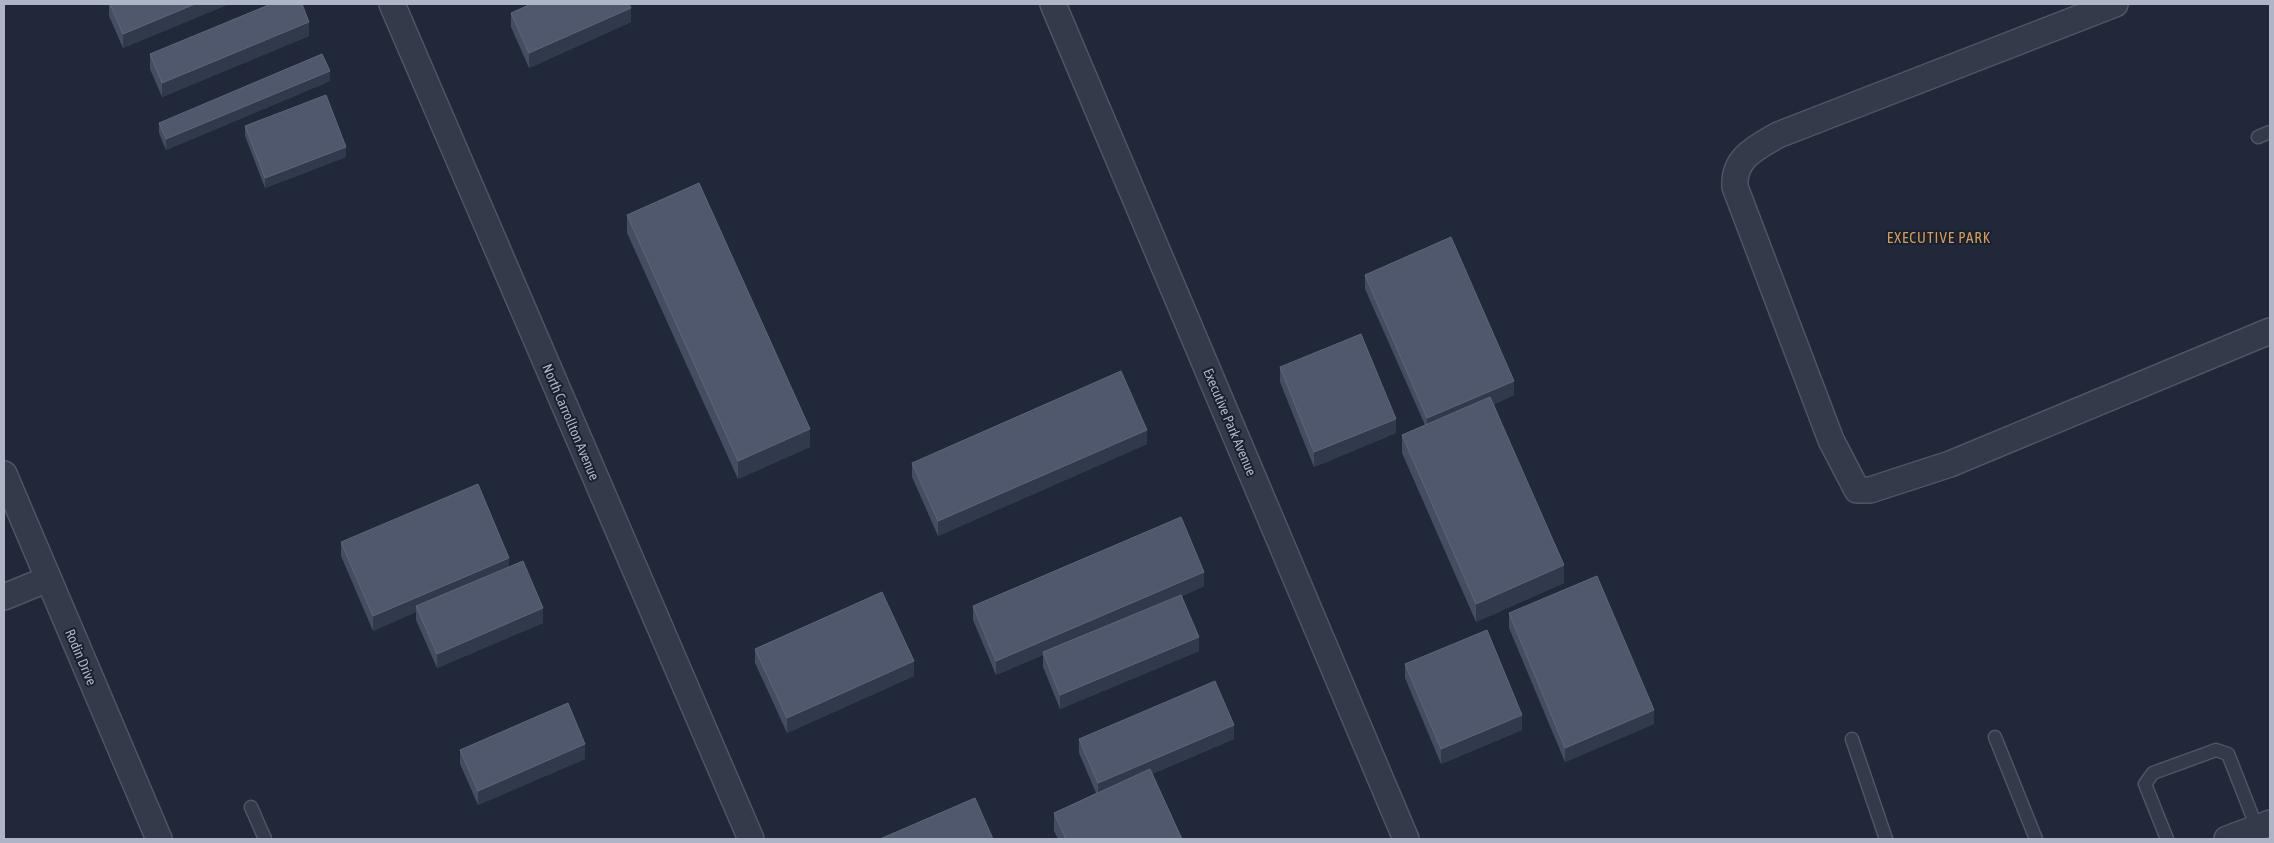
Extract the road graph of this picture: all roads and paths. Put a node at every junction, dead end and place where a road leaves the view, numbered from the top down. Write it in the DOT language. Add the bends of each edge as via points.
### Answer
graph roads {
  1 [pos="392,4"];
  2 [pos="1054,4"];
  3 [pos="2115,4"];
  4 [pos="2270,331"];
  5 [pos="4,474"];
  6 [pos="48,578"];
  7 [pos="4,597"];
  8 [pos="1996,737"];
  9 [pos="1852,739"];
  10 [pos="251,807"];
  11 [pos="2264,825"];
  12 [pos="159,839"];
  13 [pos="265,839"];
  14 [pos="750,839"];
  15 [pos="1406,839"];
  16 [pos="1886,839"];
  17 [pos="2036,839"];
  18 [pos="2167,839"];
  19 [pos="2227,839"];
  1 -- 14 [label="street, North Carrollton Avenue"];
  2 -- 15 [label="street, Executive Park Avenue"];
  3 -- 4 [label="street" via="1778,135 1747,154 1737,166 1735,187 1830,440 1857,490 1870,490 1950,464"];
  5 -- 6 [label="street, Rodin Drive"];
  6 -- 7 [label="street"];
  6 -- 12 [label="street, Rodin Drive"];
  8 -- 17 [label="lane"];
  9 -- 16 [label="lane"];
  10 -- 13 [label="lane"];
  11 -- 18 [label="lane" via="2228,754 2216,750 2153,773 2145,784"];
  11 -- 19 [label="street"];
}
